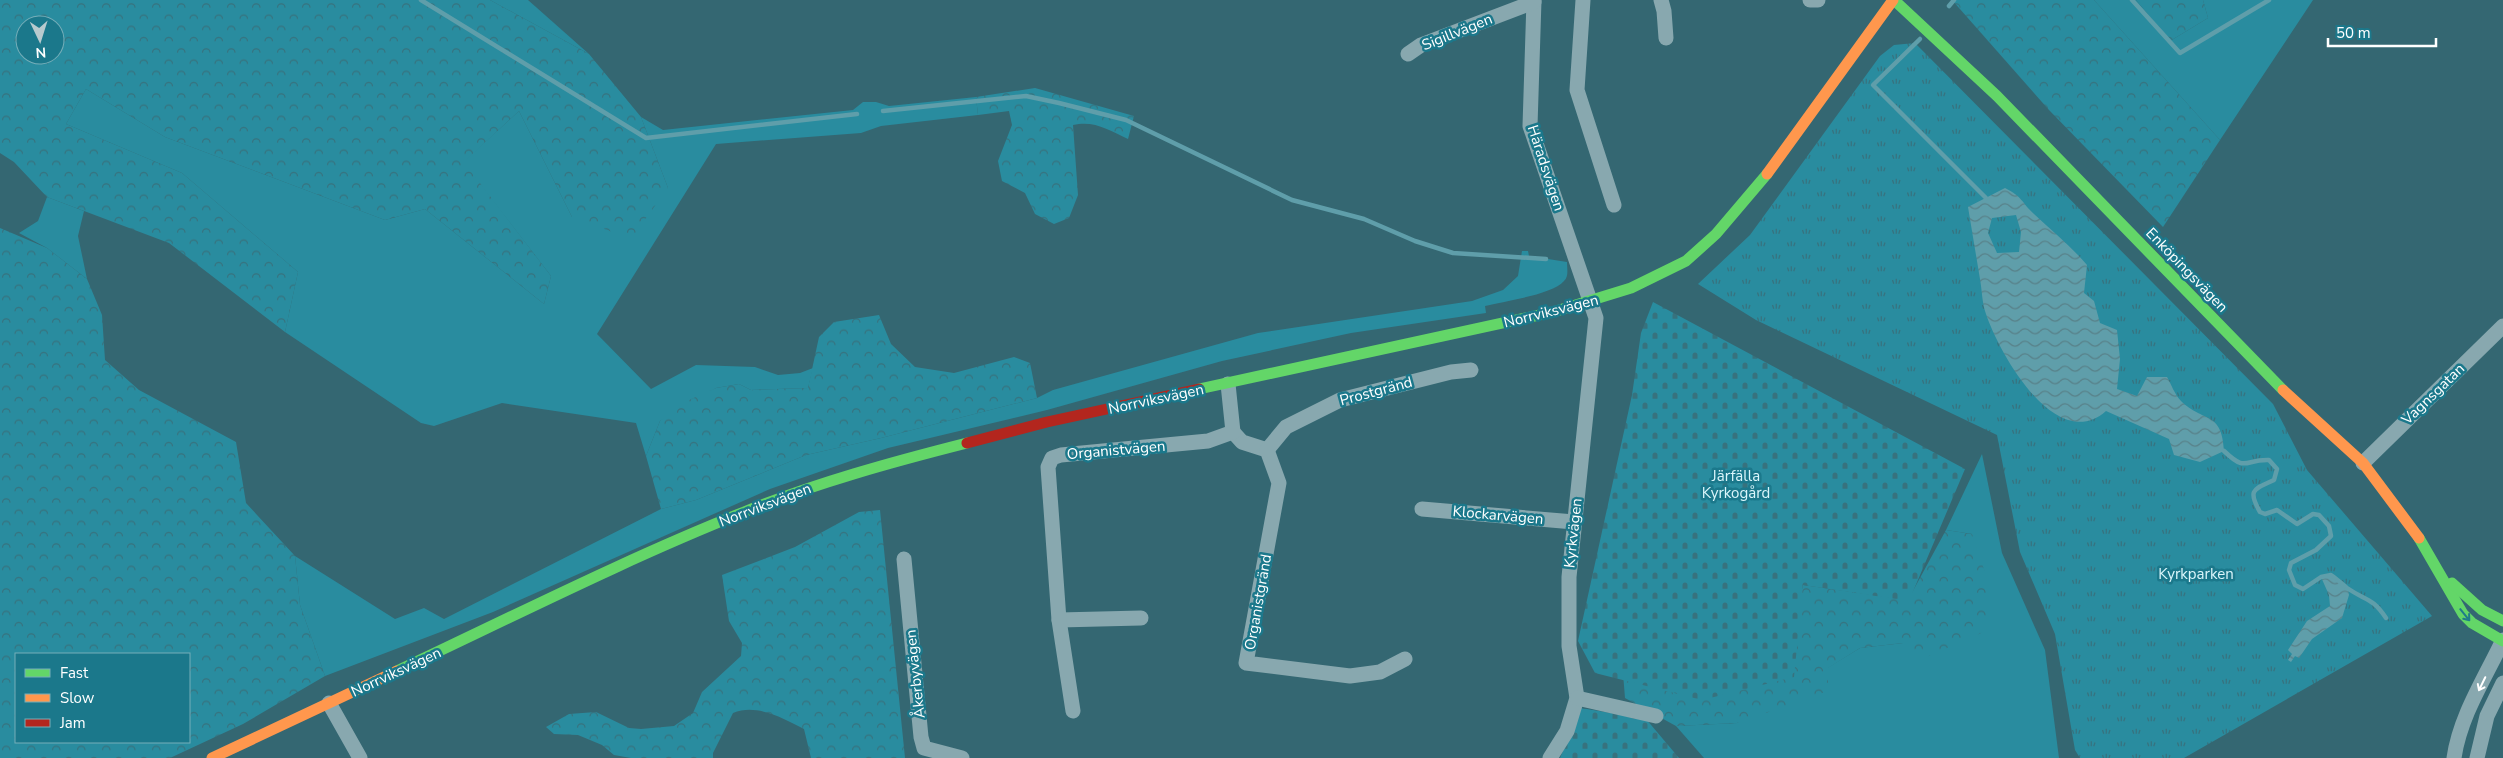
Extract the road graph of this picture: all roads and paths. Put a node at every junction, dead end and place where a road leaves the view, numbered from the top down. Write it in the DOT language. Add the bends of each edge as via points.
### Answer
graph roads {
  1 [pos="1583,0"];
  2 [pos="1661,0"];
  3 [pos="1810,0"];
  4 [pos="1818,0"];
  5 [pos="1894,0"];
  6 [pos="1534,1"];
  7 [pos="1666,38"];
  8 [pos="1408,54"];
  9 [pos="1614,204"];
  10 [pos="1591,302"];
  11 [pos="2503,326"];
  12 [pos="1472,370"];
  13 [pos="1228,384"];
  14 [pos="1233,432"];
  15 [pos="1267,450"];
  16 [pos="2363,462"];
  17 [pos="1422,510"];
  18 [pos="1574,522"];
  19 [pos="904,559"];
  20 [pos="2442,575"];
  21 [pos="1141,618"];
  22 [pos="1059,620"];
  23 [pos="2503,621"];
  24 [pos="2503,640"];
  25 [pos="1405,658"];
  26 [pos="2503,683"];
  27 [pos="1577,698"];
  28 [pos="329,703"];
  29 [pos="1073,710"];
  30 [pos="1656,716"];
  31 [pos="212,758"];
  32 [pos="360,758"];
  33 [pos="962,758"];
  34 [pos="1550,758"];
  35 [pos="2454,758"];
  36 [pos="2477,758"];
  1 -- 9 [label="street" via="1577,90"];
  2 -- 7 [label="street"];
  3 -- 4 [label="street"];
  5 -- 10 [label="street, Norrviksvägen" via="1872,26 1782,156 1716,234 1686,261 1631,288"];
  5 -- 16 [label="street, Enköpingsvägen" via="1997,96 2269,377"];
  6 -- 8 [label="street, Sigillvägen" via="1421,45"];
  6 -- 10 [label="street, Häradsvägen" via="1530,126"];
  10 -- 13 [label="street, Norrviksvägen"];
  10 -- 18 [label="street, Kyrkvägen" via="1596,318"];
  11 -- 16 [label="street, Vagnsgatan"];
  12 -- 15 [label="street, Prostgränd" via="1451,372 1340,400 1286,427"];
  13 -- 14 [label="street"];
  13 -- 28 [label="street, Norrviksvägen" via="1047,422 904,459 802,490 622,565"];
  14 -- 15 [label="street" via="1242,442"];
  14 -- 22 [label="street, Organistvägen" via="1208,441 1052,458 1047,480"];
  15 -- 25 [label="street, Organistgränd" via="1279,483 1246,663 1350,676 1380,672"];
  16 -- 20 [label="street, Enköpingsvägen" via="2413,527"];
  17 -- 18 [label="street, Klockarvägen"];
  18 -- 27 [label="street, Kyrkvägen" via="1567,614"];
  19 -- 33 [label="street, Åkerbyvägen" via="922,743 924,748 933,752"];
  20 -- 23 [label="street, Enköpingsvägen" via="2482,610"];
  20 -- 24 [label="street, Enköpingsvägen, one-way" via="2463,614 2472,623"];
  21 -- 22 [label="street"];
  22 -- 29 [label="street, Organistvägen"];
  24 -- 35 [label="street, one-way" via="2465,717"];
  26 -- 36 [label="street" via="2487,716"];
  27 -- 30 [label="street"];
  27 -- 34 [label="street, Kyrkvägen" via="1568,731"];
  28 -- 31 [label="street, Norrviksvägen"];
  28 -- 32 [label="street"];
}
